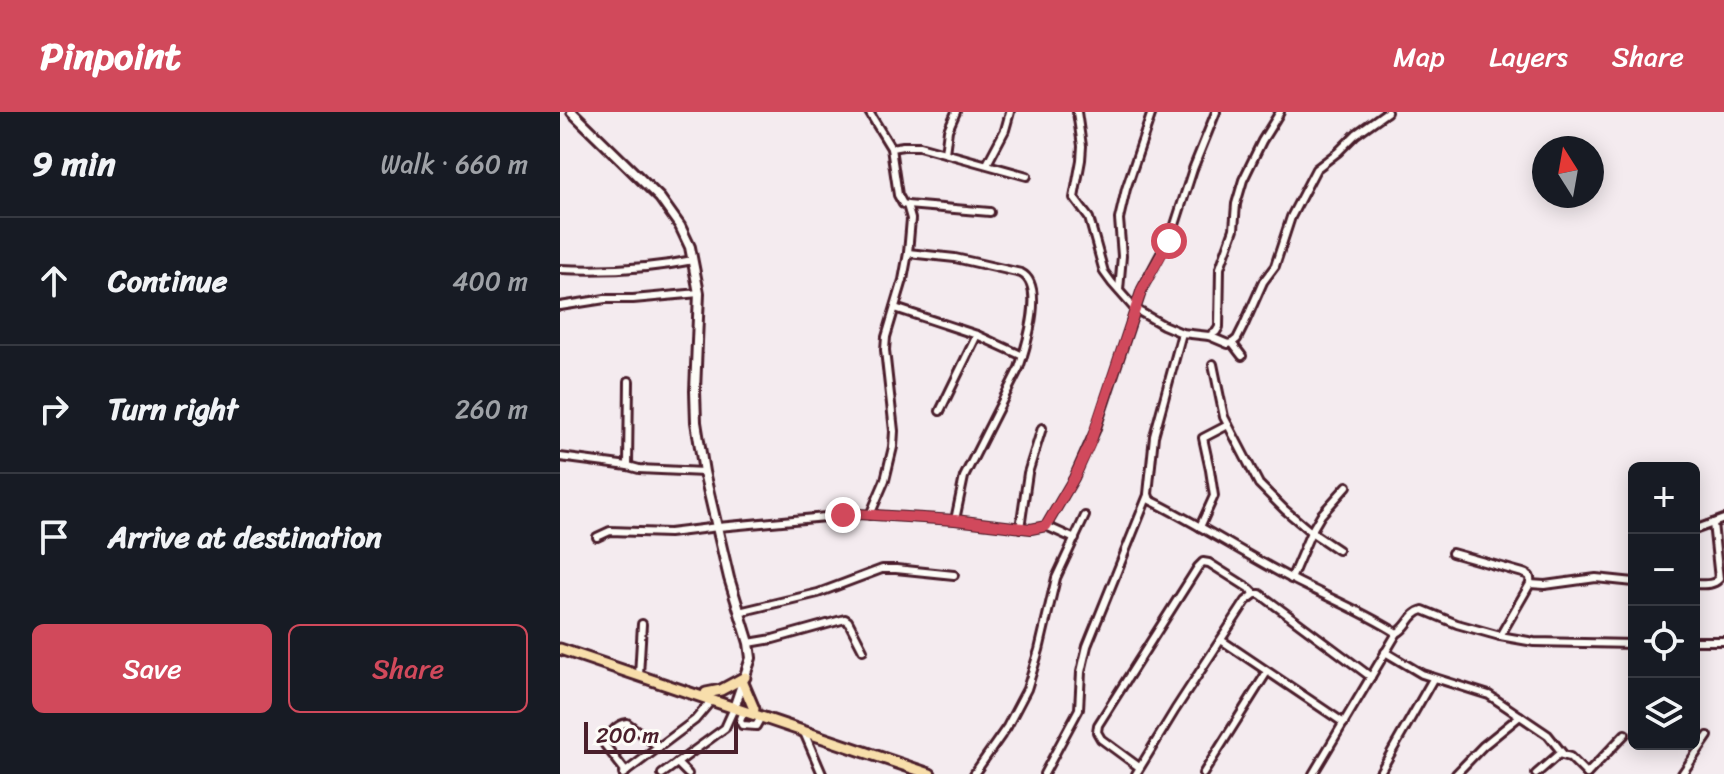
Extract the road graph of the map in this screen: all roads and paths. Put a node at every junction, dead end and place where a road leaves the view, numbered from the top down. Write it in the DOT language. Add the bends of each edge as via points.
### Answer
graph roads {
  1 [pos="572,112"];
  2 [pos="869,112"];
  3 [pos="956,112"];
  4 [pos="1010,112"];
  5 [pos="1077,112"];
  6 [pos="1152,112"];
  7 [pos="1216,112"];
  8 [pos="1280,112"];
  9 [pos="1387,112"];
  10 [pos="891,148"];
  11 [pos="945,153"];
  12 [pos="987,164"];
  13 [pos="1027,176"];
  14 [pos="907,205"];
  15 [pos="990,212"];
  16 [pos="908,253"];
  17 [pos="693,260"];
  18 [pos="560,269"];
  19 [pos="1119,290"];
  20 [pos="699,293"];
  21 [pos="560,306"];
  22 [pos="895,308"];
  23 [pos="1135,309"];
  24 [pos="1182,333"];
  25 [pos="977,335"];
  26 [pos="1209,336"];
  27 [pos="1232,343"];
  28 [pos="1023,356"];
  29 [pos="1242,356"];
  30 [pos="1213,364"];
  31 [pos="629,381"];
  32 [pos="940,411"];
  33 [pos="1228,425"];
  34 [pos="1042,428"];
  35 [pos="560,457"];
  36 [pos="628,466"];
  37 [pos="704,472"];
  38 [pos="1347,486"];
  39 [pos="1148,494"];
  40 [pos="870,515"];
  41 [pos="1085,516"];
  42 [pos="1724,519"];
  43 [pos="955,520"];
  44 [pos="1713,523"];
  45 [pos="1046,526"];
  46 [pos="718,527"];
  47 [pos="1200,527"];
  48 [pos="1020,528"];
  49 [pos="1700,528"];
  50 [pos="1311,532"];
  51 [pos="597,537"];
  52 [pos="1075,539"];
  53 [pos="1338,550"];
  54 [pos="1452,553"];
  55 [pos="954,575"];
  56 [pos="1291,579"];
  57 [pos="1628,581"];
  58 [pos="1530,584"];
  59 [pos="1700,584"];
  60 [pos="1255,594"];
  61 [pos="739,612"];
  62 [pos="642,624"];
  63 [pos="1397,633"];
  64 [pos="1500,636"];
  65 [pos="1221,640"];
  66 [pos="1700,641"];
  67 [pos="1724,641"];
  68 [pos="749,643"];
  69 [pos="1628,644"];
  70 [pos="560,649"];
  71 [pos="863,650"];
  72 [pos="1385,652"];
  73 [pos="1267,672"];
  74 [pos="639,675"];
  75 [pos="1371,677"];
  76 [pos="1433,679"];
  77 [pos="744,680"];
  78 [pos="709,697"];
  79 [pos="746,710"];
  80 [pos="1520,716"];
  81 [pos="1344,723"];
  82 [pos="799,730"];
  83 [pos="1625,734"];
  84 [pos="1708,736"];
  85 [pos="659,747"];
  86 [pos="1563,754"];
  87 [pos="677,763"];
  88 [pos="1138,771"];
  89 [pos="625,773"];
  90 [pos="662,774"];
  91 [pos="688,774"];
  92 [pos="822,774"];
  93 [pos="930,774"];
  94 [pos="974,774"];
  95 [pos="1044,774"];
  96 [pos="1203,774"];
  97 [pos="1313,774"];
  98 [pos="1379,774"];
  99 [pos="1456,774"];
  100 [pos="1536,774"];
  101 [pos="1587,774"];
  102 [pos="1682,774"];
  1 -- 17 [label="main road" via="671,211"];
  2 -- 10 [label="street"];
  3 -- 11 [label="street"];
  4 -- 12 [label="street"];
  5 -- 19 [label="street" via="1082,146 1074,198 1089,218 1104,272"];
  6 -- 19 [label="street" via="1119,219"];
  7 -- 23 [label="street" via="1173,231"];
  8 -- 26 [label="street" via="1243,180 1220,268 1219,327"];
  9 -- 27 [label="street" via="1316,169 1291,217 1275,266"];
  10 -- 11 [label="street" via="910,145"];
  10 -- 14 [label="street" via="898,195"];
  11 -- 12 [label="street"];
  12 -- 13 [label="street"];
  14 -- 15 [label="street"];
  14 -- 16 [label="street"];
  16 -- 22 [label="street"];
  16 -- 28 [label="street" via="1028,276 1034,302"];
  17 -- 18 [label="street" via="649,268"];
  17 -- 20 [label="main road"];
  19 -- 23 [label="street"];
  20 -- 21 [label="street"];
  20 -- 37 [label="main road" via="695,391"];
  22 -- 25 [label="street"];
  22 -- 40 [label="street" via="885,350 893,447"];
  23 -- 24 [label="street"];
  23 -- 45 [label="street" via="1095,431"];
  24 -- 26 [label="street"];
  24 -- 39 [label="street" via="1154,436"];
  25 -- 28 [label="street"];
  25 -- 32 [label="street"];
  26 -- 27 [label="street"];
  27 -- 29 [label="street"];
  28 -- 43 [label="street" via="964,477"];
  30 -- 33 [label="street"];
  31 -- 36 [label="street"];
  33 -- 47 [label="street" via="1203,438 1214,496"];
  33 -- 50 [label="street" via="1265,492"];
  34 -- 48 [label="street" via="1028,473"];
  35 -- 36 [label="street"];
  36 -- 37 [label="street"];
  37 -- 46 [label="main road"];
  38 -- 50 [label="street"];
  39 -- 47 [label="street"];
  39 -- 95 [label="street" via="1087,646 1079,709"];
  40 -- 43 [label="street"];
  40 -- 46 [label="street"];
  41 -- 52 [label="street"];
  42 -- 44 [label="street"];
  43 -- 48 [label="street"];
  44 -- 49 [label="street"];
  44 -- 59 [label="street" via="1719,579"];
  45 -- 48 [label="street"];
  45 -- 52 [label="street"];
  46 -- 51 [label="street" via="669,533 610,531"];
  46 -- 61 [label="main road"];
  47 -- 56 [label="street"];
  50 -- 53 [label="street"];
  50 -- 56 [label="street"];
  52 -- 94 [label="street" via="1056,578 1027,689"];
  54 -- 58 [label="street" via="1529,575"];
  55 -- 61 [label="street" via="882,569 818,593"];
  56 -- 63 [label="street"];
  57 -- 58 [label="street" via="1596,578"];
  58 -- 64 [label="street"];
  60 -- 65 [label="street"];
  60 -- 75 [label="street"];
  60 -- 88 [label="street" via="1209,563 1198,567 1098,725 1101,739"];
  61 -- 68 [label="main road"];
  62 -- 74 [label="street"];
  63 -- 64 [label="street" via="1423,610"];
  63 -- 72 [label="street"];
  64 -- 69 [label="street"];
  65 -- 73 [label="street"];
  65 -- 88 [label="street"];
  66 -- 67 [label="street"];
  68 -- 71 [label="street" via="845,619"];
  68 -- 77 [label="main road"];
  70 -- 74 [label="main road"];
  72 -- 75 [label="street"];
  72 -- 76 [label="street"];
  73 -- 81 [label="street"];
  73 -- 96 [label="street"];
  74 -- 78 [label="main road"];
  75 -- 81 [label="street"];
  76 -- 80 [label="street" via="1489,695"];
  76 -- 98 [label="street"];
  77 -- 78 [label="main road"];
  77 -- 79 [label="main road"];
  77 -- 79 [label="main road"];
  78 -- 79 [label="main road"];
  78 -- 85 [label="street" via="695,720"];
  79 -- 82 [label="main road"];
  79 -- 87 [label="street"];
  80 -- 86 [label="street" via="1548,735"];
  80 -- 99 [label="street"];
  81 -- 97 [label="street"];
  82 -- 92 [label="street"];
  82 -- 93 [label="main road"];
  83 -- 101 [label="street"];
  84 -- 102 [label="street"];
  85 -- 89 [label="street"];
  85 -- 89 [label="street" via="621,723 605,745"];
  86 -- 100 [label="street"];
  86 -- 101 [label="street"];
  87 -- 90 [label="street"];
  87 -- 91 [label="street"];
}
